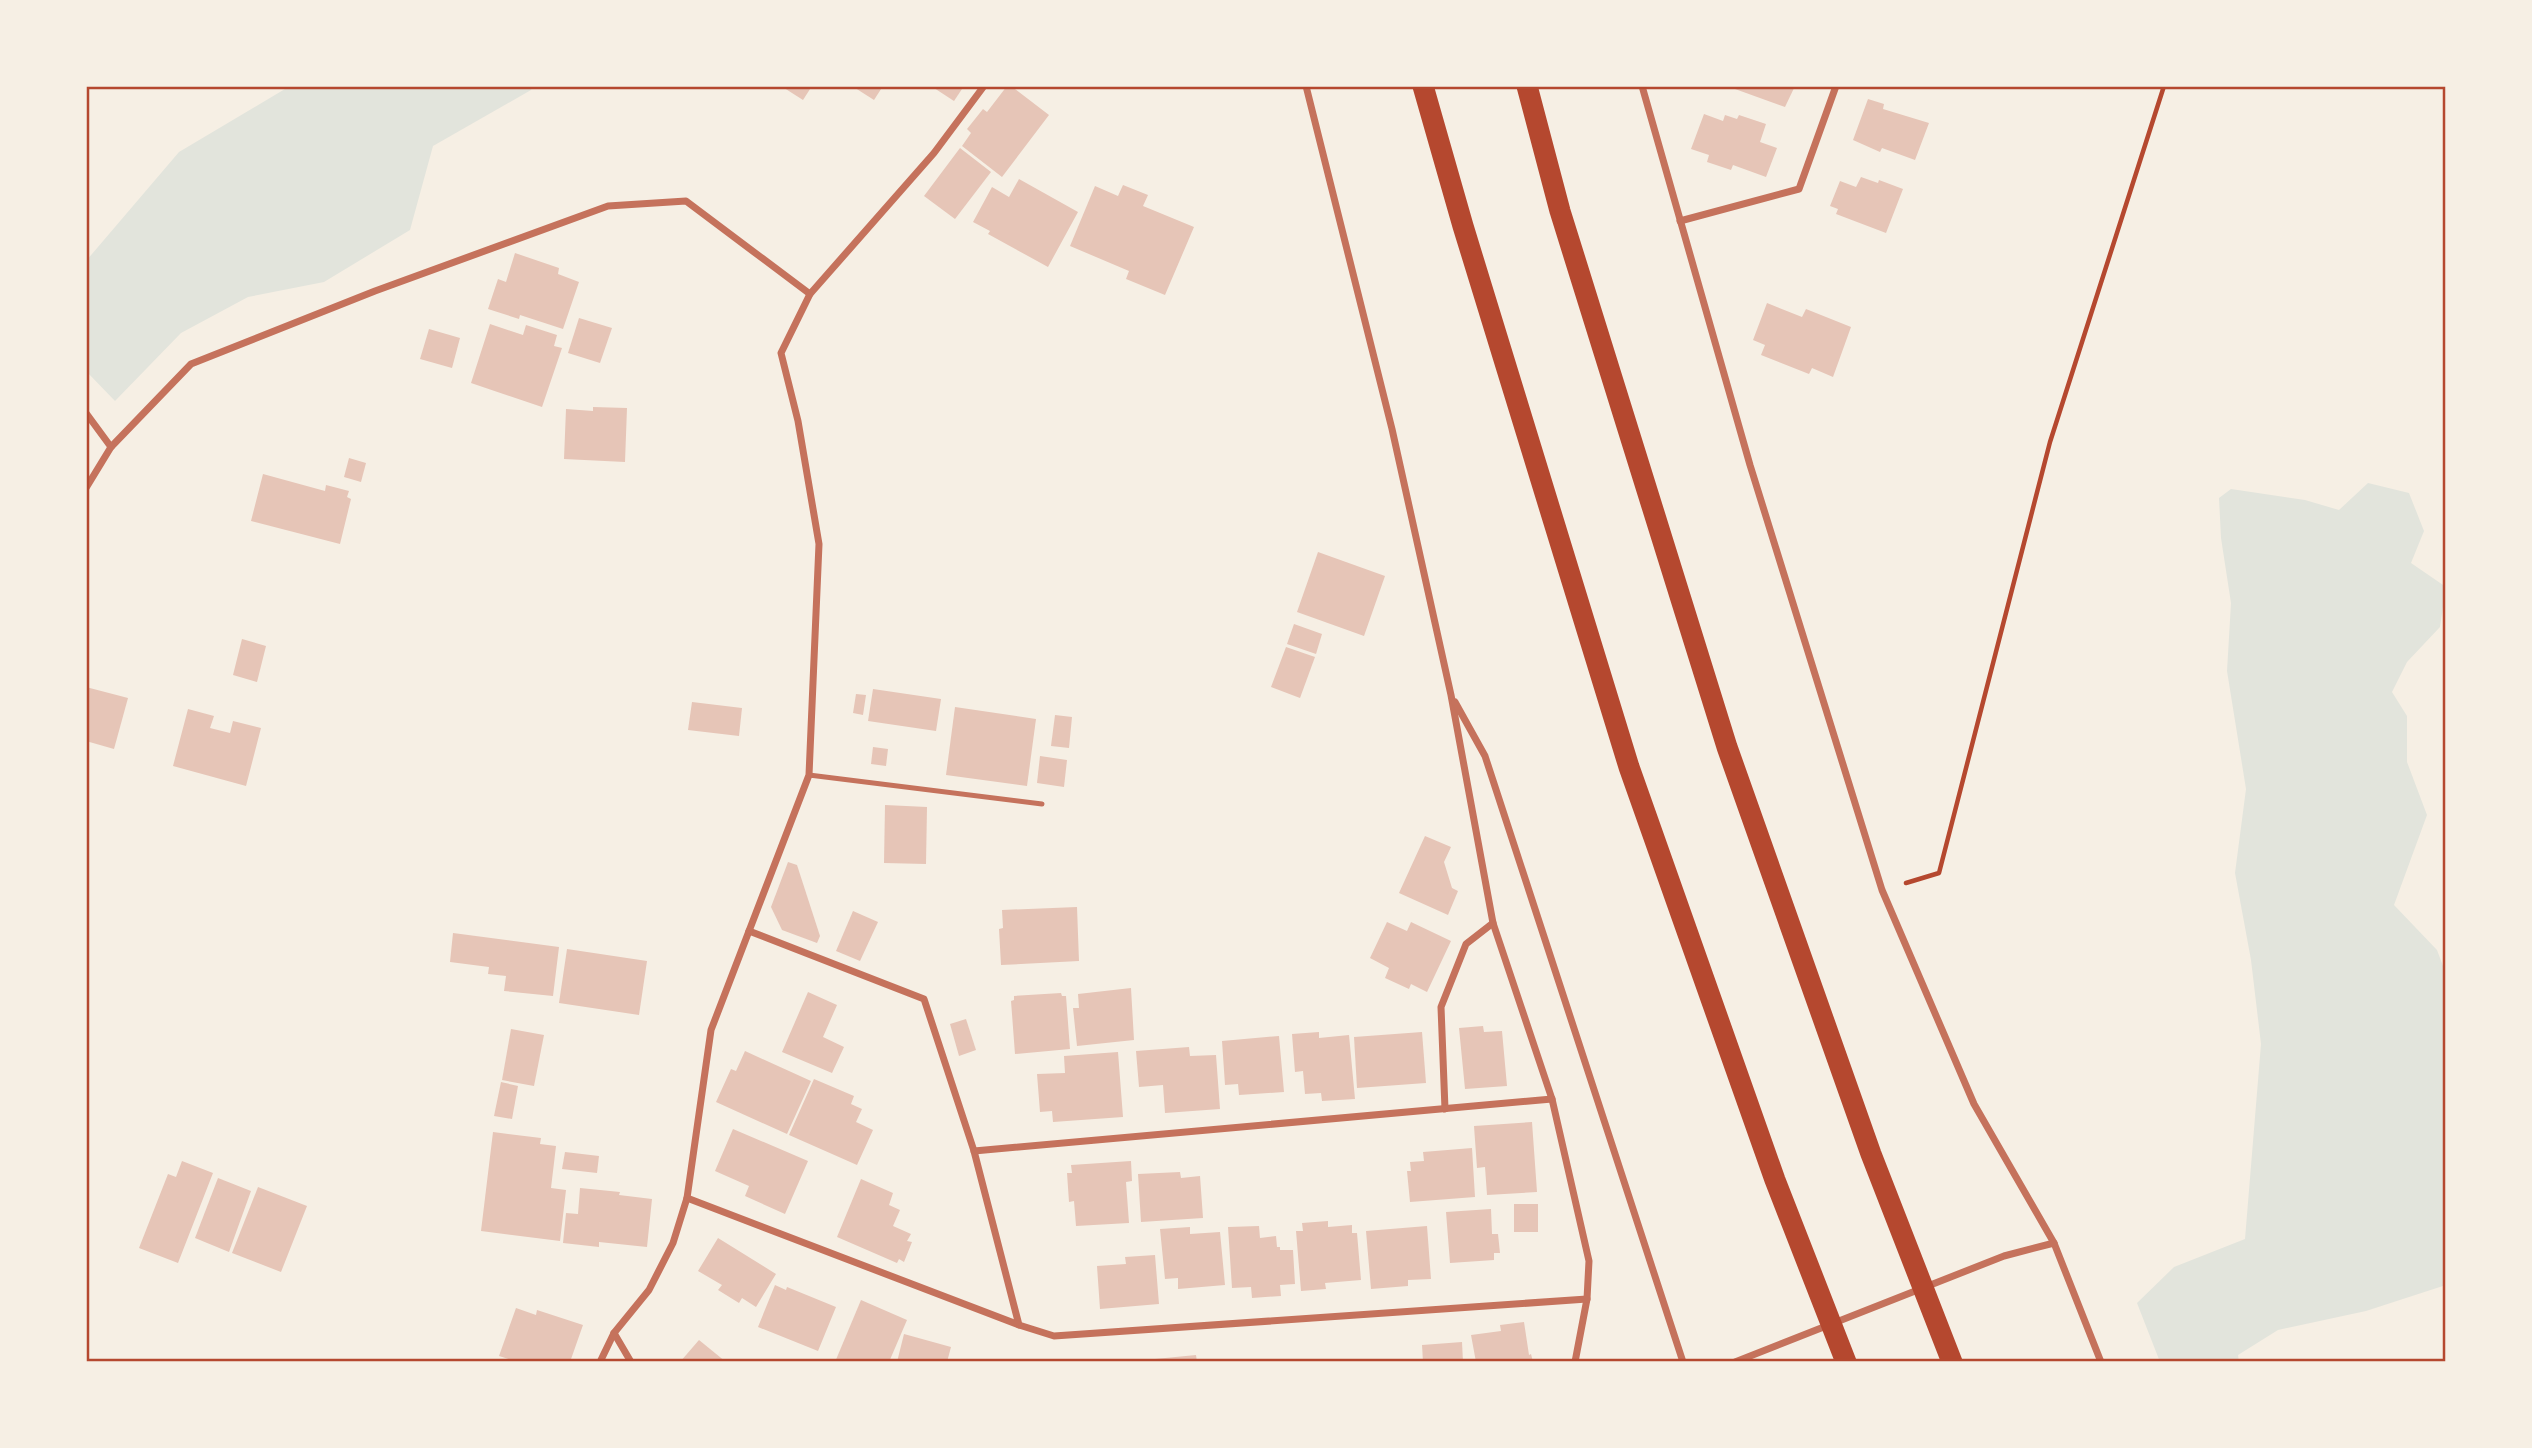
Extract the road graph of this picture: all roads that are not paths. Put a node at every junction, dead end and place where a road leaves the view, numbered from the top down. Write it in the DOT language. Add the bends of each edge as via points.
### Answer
graph roads {
  1 [pos="984,86"];
  2 [pos="1306,86"];
  3 [pos="1423,86"];
  4 [pos="1527,86"];
  5 [pos="1642,86"];
  6 [pos="1836,86"];
  7 [pos="1680,221"];
  8 [pos="810,294"];
  9 [pos="86,413"];
  10 [pos="111,447"];
  11 [pos="86,488"];
  12 [pos="1451,695"];
  13 [pos="809,775"];
  14 [pos="1042,804"];
  15 [pos="1493,923"];
  16 [pos="749,931"];
  17 [pos="1552,1099"];
  18 [pos="1445,1108"];
  19 [pos="974,1151"];
  20 [pos="687,1198"];
  21 [pos="2054,1243"];
  22 [pos="1587,1299"];
  23 [pos="1019,1325"];
  24 [pos="614,1333"];
  25 [pos="1738,1361"];
  26 [pos="600,1362"];
  27 [pos="631,1362"];
  28 [pos="1575,1362"];
  29 [pos="1683,1362"];
  30 [pos="1846,1362"];
  31 [pos="1952,1362"];
  32 [pos="2101,1362"];
  1 -- 8 [label="street" via="934,153"];
  2 -- 12 [label="street" via="1389,416"];
  3 -- 30 [label="highway" via="1629,767 1775,1180"];
  4 -- 31 [label="highway" via="1560,211 1727,747 1871,1153"];
  5 -- 7 [label="street"];
  6 -- 7 [label="street" via="1799,189"];
  7 -- 21 [label="street" via="1750,465 1882,890 1974,1104"];
  8 -- 10 [label="street" via="686,201 608,206 191,364"];
  8 -- 13 [label="street" via="781,354 798,421 819,544"];
  9 -- 10 [label="street"];
  10 -- 11 [label="street"];
  12 -- 15 [label="street"];
  12 -- 29 [label="street" via="1485,756"];
  13 -- 14 [label="lane"];
  13 -- 16 [label="street"];
  15 -- 17 [label="street"];
  15 -- 18 [label="street" via="1466,944 1441,1007"];
  16 -- 19 [label="street" via="924,999"];
  16 -- 20 [label="street" via="710,1030"];
  17 -- 18 [label="street"];
  17 -- 22 [label="street" via="1589,1261"];
  18 -- 19 [label="street"];
  19 -- 23 [label="street"];
  20 -- 23 [label="street"];
  20 -- 24 [label="street" via="673,1242 649,1290"];
  21 -- 25 [label="street" via="2004,1256"];
  21 -- 32 [label="street"];
  22 -- 23 [label="street" via="1054,1336"];
  22 -- 28 [label="street"];
  24 -- 26 [label="street"];
  24 -- 27 [label="street"];
}
